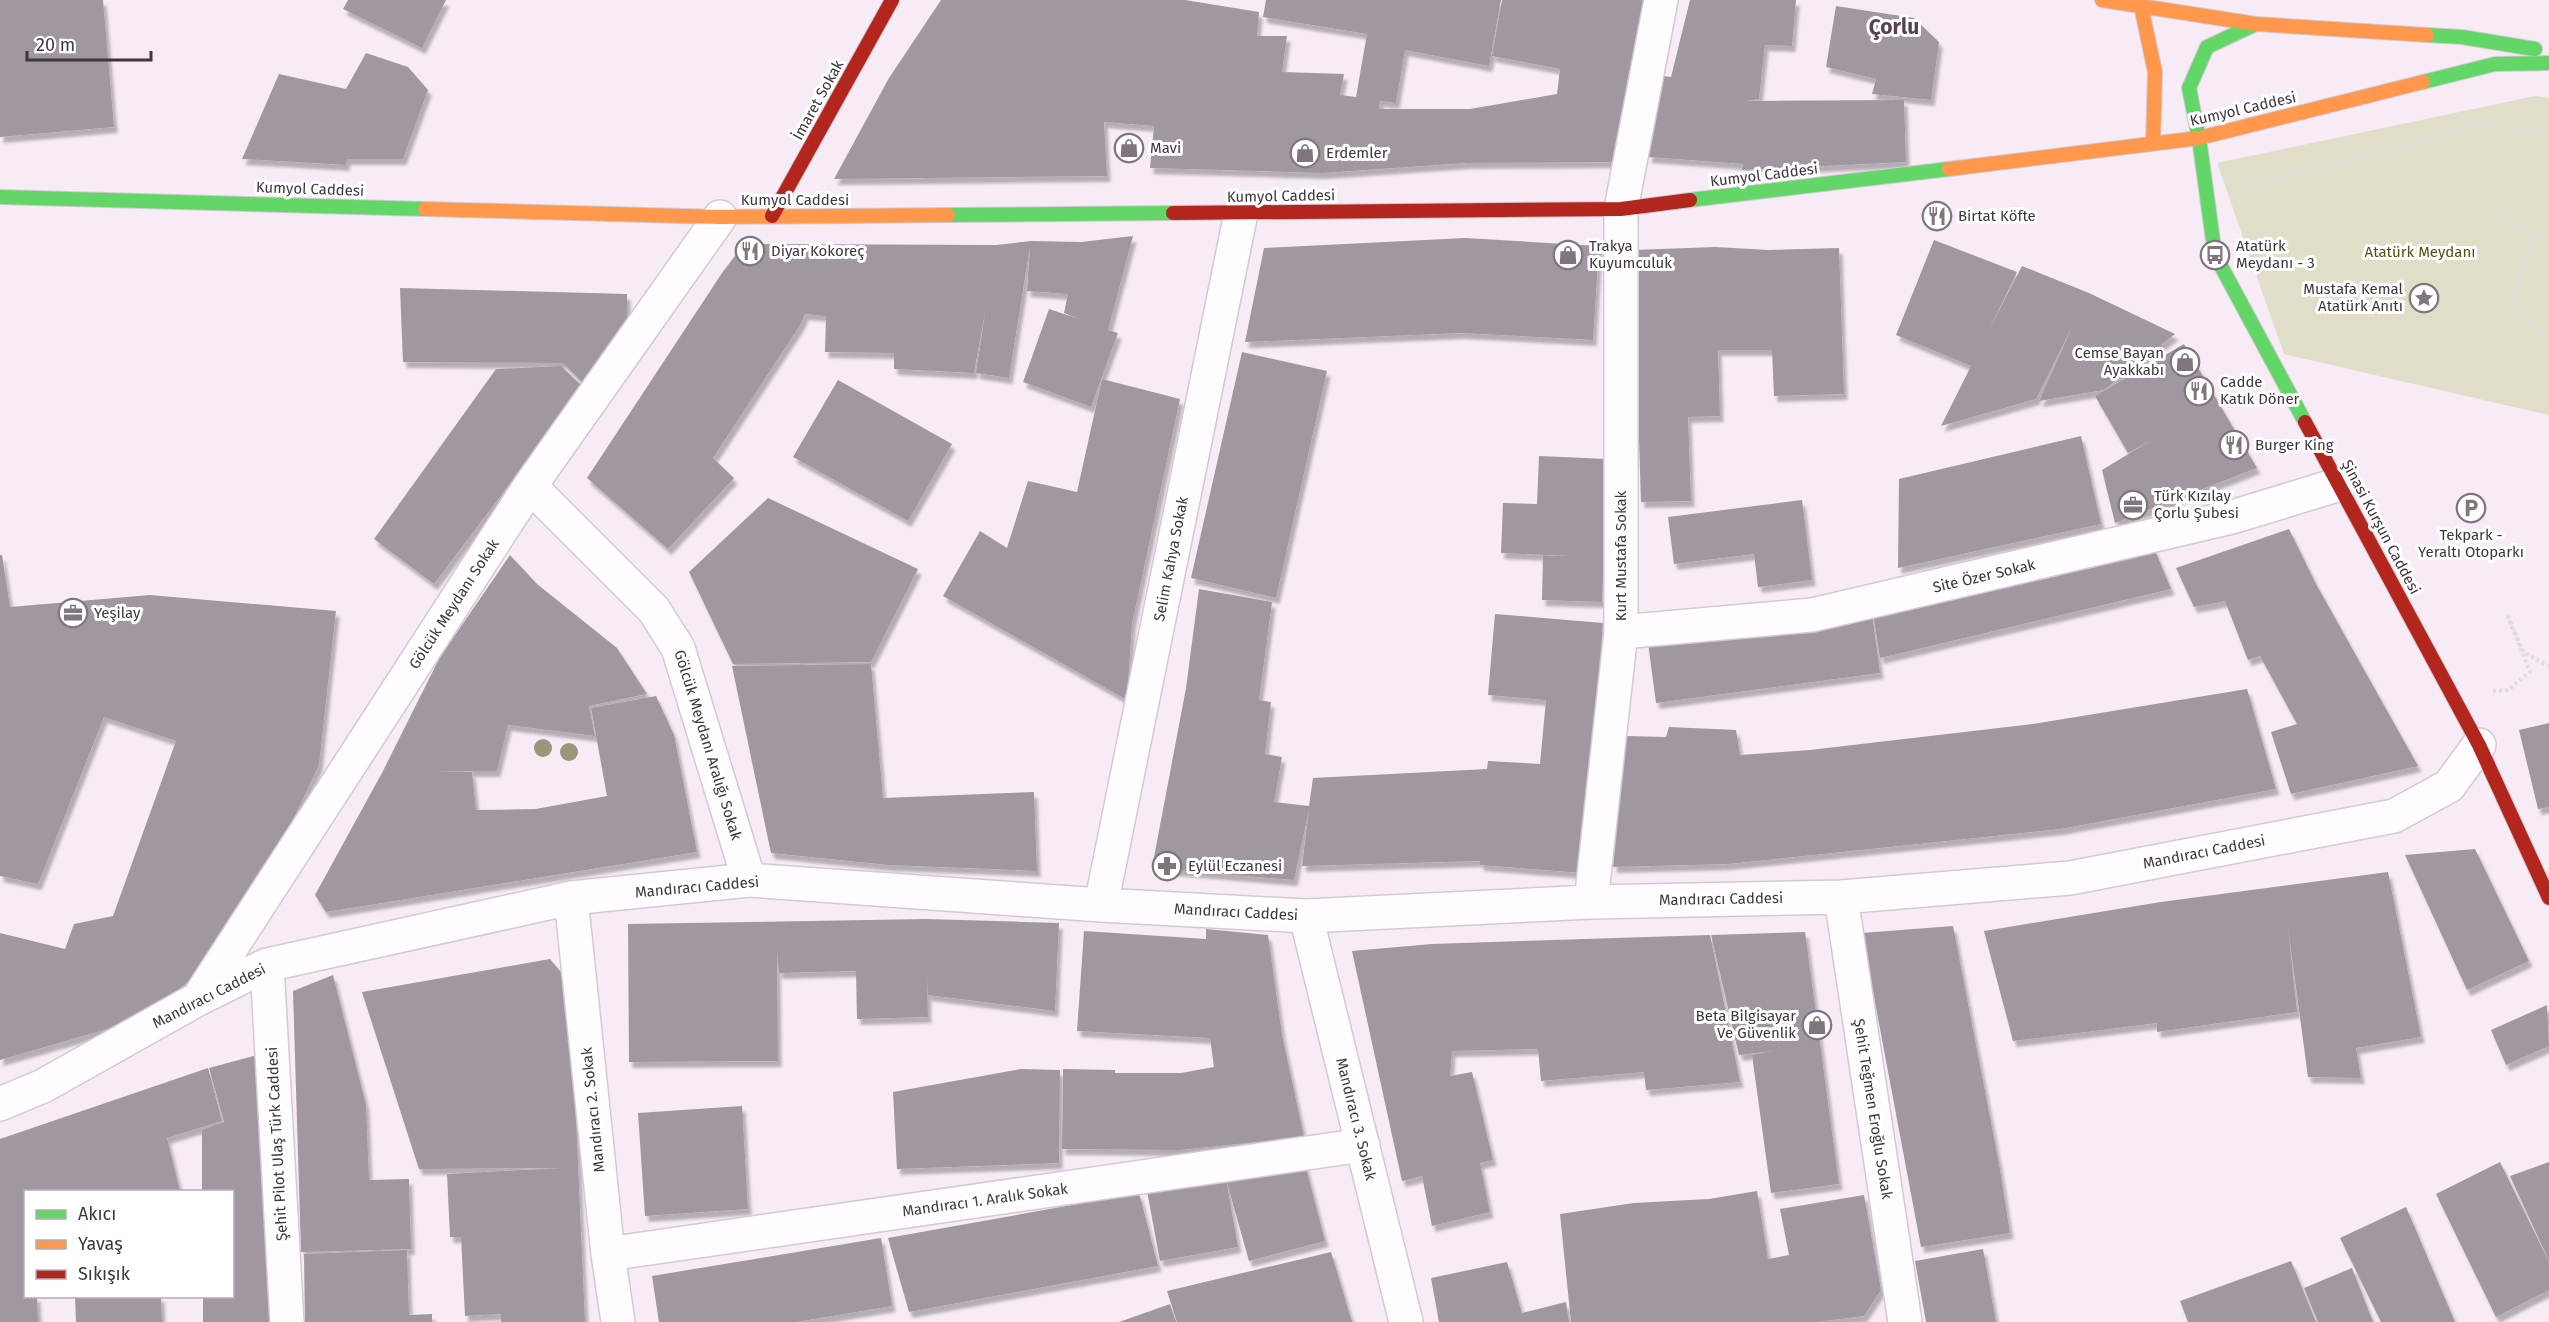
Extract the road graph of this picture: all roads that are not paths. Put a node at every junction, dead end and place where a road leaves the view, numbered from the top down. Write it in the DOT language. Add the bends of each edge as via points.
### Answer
graph roads {
  1 [pos="892,0"];
  2 [pos="1661,0"];
  3 [pos="2102,0"];
  4 [pos="2141,6"];
  5 [pos="2192,8"];
  6 [pos="2256,24"];
  7 [pos="2549,51"];
  8 [pos="2549,63"];
  9 [pos="2199,138"];
  10 [pos="2153,143"];
  11 [pos="0,197"];
  12 [pos="1621,209"];
  13 [pos="1241,213"];
  14 [pos="772,216"];
  15 [pos="720,217"];
  16 [pos="2340,484"];
  17 [pos="530,486"];
  18 [pos="1621,632"];
  19 [pos="2479,745"];
  20 [pos="749,880"];
  21 [pos="1841,897"];
  22 [pos="571,898"];
  23 [pos="2549,898"];
  24 [pos="1591,902"];
  25 [pos="1101,905"];
  26 [pos="1306,916"];
  27 [pos="267,966"];
  28 [pos="198,999"];
  29 [pos="0,1104"];
  30 [pos="1363,1145"];
  31 [pos="608,1254"];
  32 [pos="287,1322"];
  33 [pos="618,1322"];
  34 [pos="1406,1322"];
  35 [pos="1905,1322"];
  1 -- 14 [label="main road, İmaret Sokak"];
  2 -- 12 [label="street, Kurt Mustafa Sokak"];
  3 -- 4 [label="main road"];
  4 -- 5 [label="main road"];
  4 -- 10 [label="main road" via="2155,72"];
  5 -- 6 [label="main road"];
  6 -- 7 [label="main road" via="2463,37"];
  6 -- 9 [label="main road, Şinasi Kurşun Caddesi" via="2207,47 2189,88"];
  8 -- 9 [label="main road, Kumyol Caddesi" via="2495,64"];
  9 -- 10 [label="main road, Kumyol Caddesi"];
  9 -- 16 [label="main road, Şinasi Kurşun Caddesi" via="2216,255"];
  10 -- 12 [label="main road, Kumyol Caddesi"];
  11 -- 15 [label="main road, Kumyol Caddesi"];
  12 -- 13 [label="main road, Kumyol Caddesi"];
  12 -- 18 [label="street, Kurt Mustafa Sokak"];
  13 -- 14 [label="main road, Kumyol Caddesi"];
  13 -- 25 [label="street, Selim Kahya Sokak"];
  14 -- 15 [label="main road, Kumyol Caddesi"];
  15 -- 17 [label="street, Gölcük Meydanı Sokak"];
  16 -- 18 [label="street, Site Özer Sokak" via="2232,517 1812,615"];
  16 -- 19 [label="main road, Şinasi Kurşun Caddesi"];
  17 -- 20 [label="street, Gölcük Meydanı Aralığı Sokak" via="654,610 678,648"];
  17 -- 28 [label="street, Gölcük Meydanı Sokak"];
  18 -- 24 [label="street, Kurt Mustafa Sokak"];
  19 -- 21 [label="street, Mandıracı Caddesi" via="2449,786 2394,816 2070,878"];
  19 -- 23 [label="main road, Şinasi Kurşun Caddesi"];
  20 -- 22 [label="street, Mandıracı Caddesi"];
  20 -- 25 [label="street, Mandıracı Caddesi"];
  21 -- 24 [label="street, Mandıracı Caddesi"];
  21 -- 35 [label="street, Şehit Teğmen Eroğlu Sokak"];
  22 -- 27 [label="street, Mandıracı Caddesi"];
  22 -- 31 [label="street, Mandıracı 2. Sokak"];
  24 -- 26 [label="street, Mandıracı Caddesi"];
  25 -- 26 [label="street, Mandıracı Caddesi"];
  26 -- 30 [label="street, Mandıracı 3. Sokak"];
  27 -- 28 [label="street, Mandıracı Caddesi"];
  27 -- 32 [label="street, Şehit Pilot Ulaş Türk Caddesi"];
  28 -- 29 [label="street, Mandıracı Caddesi" via="44,1086"];
  30 -- 31 [label="street, Mandıracı 1. Aralık Sokak"];
  30 -- 34 [label="street, Mandıracı 3. Sokak"];
  31 -- 33 [label="street, Mandıracı 2. Sokak"];
}
